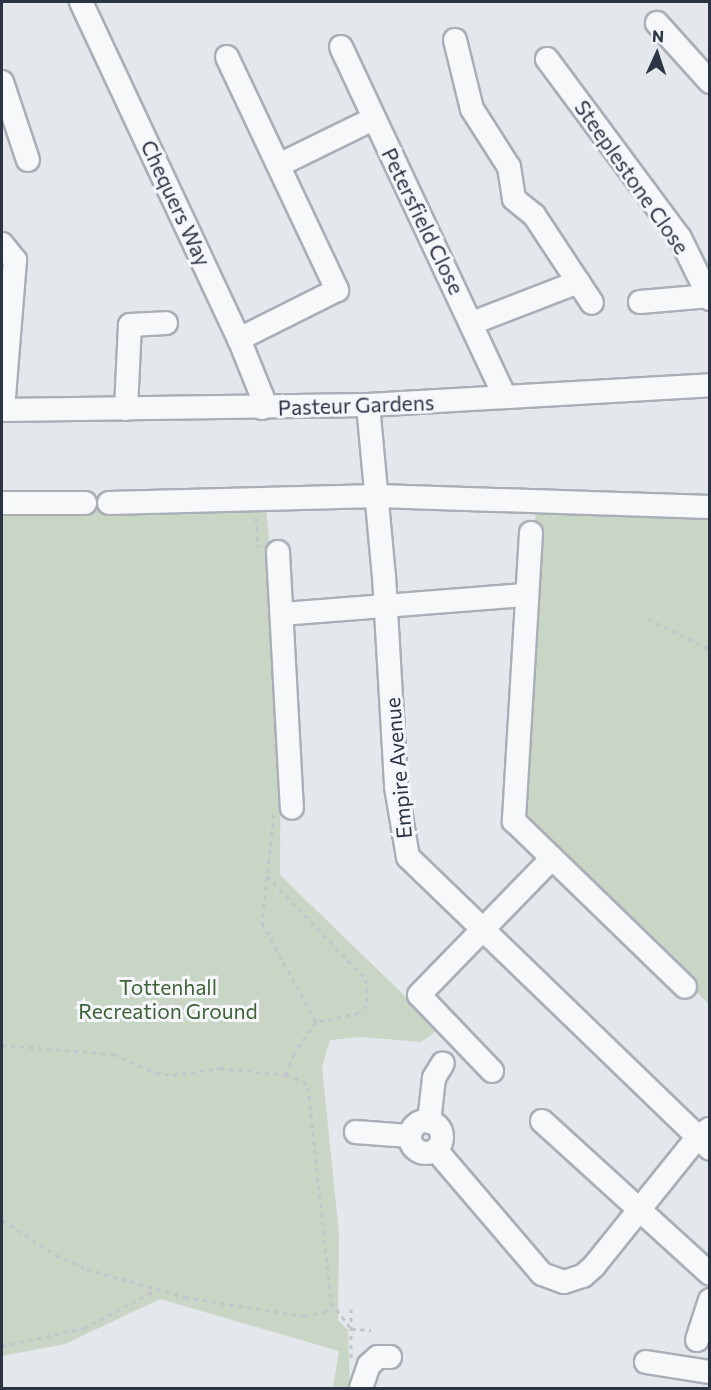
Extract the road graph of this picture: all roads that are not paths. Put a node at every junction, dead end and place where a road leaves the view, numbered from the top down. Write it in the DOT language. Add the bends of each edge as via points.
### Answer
graph roads {
  1 [pos="81,2"];
  2 [pos="657,23"];
  3 [pos="455,40"];
  4 [pos="341,47"];
  5 [pos="227,57"];
  6 [pos="547,59"];
  7 [pos="708,76"];
  8 [pos="2,82"];
  9 [pos="372,118"];
  10 [pos="28,160"];
  11 [pos="279,165"];
  12 [pos="8,252"];
  13 [pos="578,282"];
  14 [pos="709,297"];
  15 [pos="640,302"];
  16 [pos="592,303"];
  17 [pos="166,322"];
  18 [pos="472,323"];
  19 [pos="239,339"];
  20 [pos="710,385"];
  21 [pos="504,396"];
  22 [pos="368,405"];
  23 [pos="262,408"];
  24 [pos="126,409"];
  25 [pos="2,410"];
  26 [pos="378,496"];
  27 [pos="2,503"];
  28 [pos="85,503"];
  29 [pos="109,503"];
  30 [pos="710,507"];
  31 [pos="531,533"];
  32 [pos="268,552"];
  33 [pos="526,595"];
  34 [pos="386,603"];
  35 [pos="282,614"];
  36 [pos="283,807"];
  37 [pos="552,858"];
  38 [pos="480,929"];
  39 [pos="685,987"];
  40 [pos="443,1063"];
  41 [pos="492,1071"];
  42 [pos="542,1121"];
  43 [pos="429,1122"];
  44 [pos="356,1132"];
  45 [pos="410,1136"];
  46 [pos="705,1139"];
  47 [pos="436,1150"];
  48 [pos="637,1211"];
  49 [pos="710,1274"];
  50 [pos="710,1300"];
  51 [pos="697,1340"];
  52 [pos="390,1357"];
  53 [pos="646,1362"];
  54 [pos="710,1372"];
  55 [pos="361,1389"];
  1 -- 19 [label="street, Chequers Way"];
  2 -- 7 [label="street"];
  3 -- 13 [label="street" via="472,109 509,167 514,199 534,215"];
  4 -- 9 [label="street, Petersfield Close"];
  5 -- 11 [label="street"];
  6 -- 14 [label="street, Steeplestone Close" via="680,238"];
  8 -- 10 [label="street"];
  9 -- 11 [label="street"];
  9 -- 18 [label="street, Petersfield Close"];
  11 -- 19 [label="street" via="337,290"];
  12 -- 25 [label="street"];
  13 -- 16 [label="street"];
  13 -- 18 [label="street"];
  14 -- 15 [label="street"];
  17 -- 24 [label="street" via="130,326"];
  18 -- 21 [label="street, Petersfield Close"];
  19 -- 23 [label="street, Chequers Way" via="262,396"];
  20 -- 21 [label="street, Pasteur Gardens"];
  21 -- 22 [label="street, Pasteur Gardens"];
  22 -- 23 [label="street, Pasteur Gardens"];
  22 -- 26 [label="street, Empire Avenue"];
  23 -- 24 [label="street, Pasteur Gardens"];
  24 -- 25 [label="street, Pasteur Gardens"];
  26 -- 29 [label="street"];
  26 -- 30 [label="street"];
  26 -- 34 [label="street, Empire Avenue"];
  27 -- 28 [label="street"];
  31 -- 33 [label="street"];
  32 -- 35 [label="street"];
  33 -- 34 [label="street"];
  33 -- 37 [label="street" via="514,821"];
  34 -- 35 [label="street"];
  34 -- 38 [label="street, Empire Avenue" via="396,787 408,857"];
  35 -- 36 [label="street"];
  37 -- 38 [label="street"];
  37 -- 39 [label="street"];
  38 -- 41 [label="street" via="419,995"];
  38 -- 46 [label="street, Empire Avenue"];
  40 -- 43 [label="street" via="434,1078"];
  42 -- 48 [label="street"];
  43 -- 45 [label="street" via="418,1123"];
  43 -- 47 [label="street" via="442,1134"];
  44 -- 45 [label="street"];
  45 -- 47 [label="street" via="411,1145 419,1152"];
  46 -- 48 [label="street"];
  47 -- 48 [label="street" via="542,1274 553,1280 564,1282 584,1276"];
  48 -- 49 [label="street"];
  50 -- 51 [label="street"];
  52 -- 55 [label="street" via="378,1357 369,1365"];
  53 -- 54 [label="street"];
}
